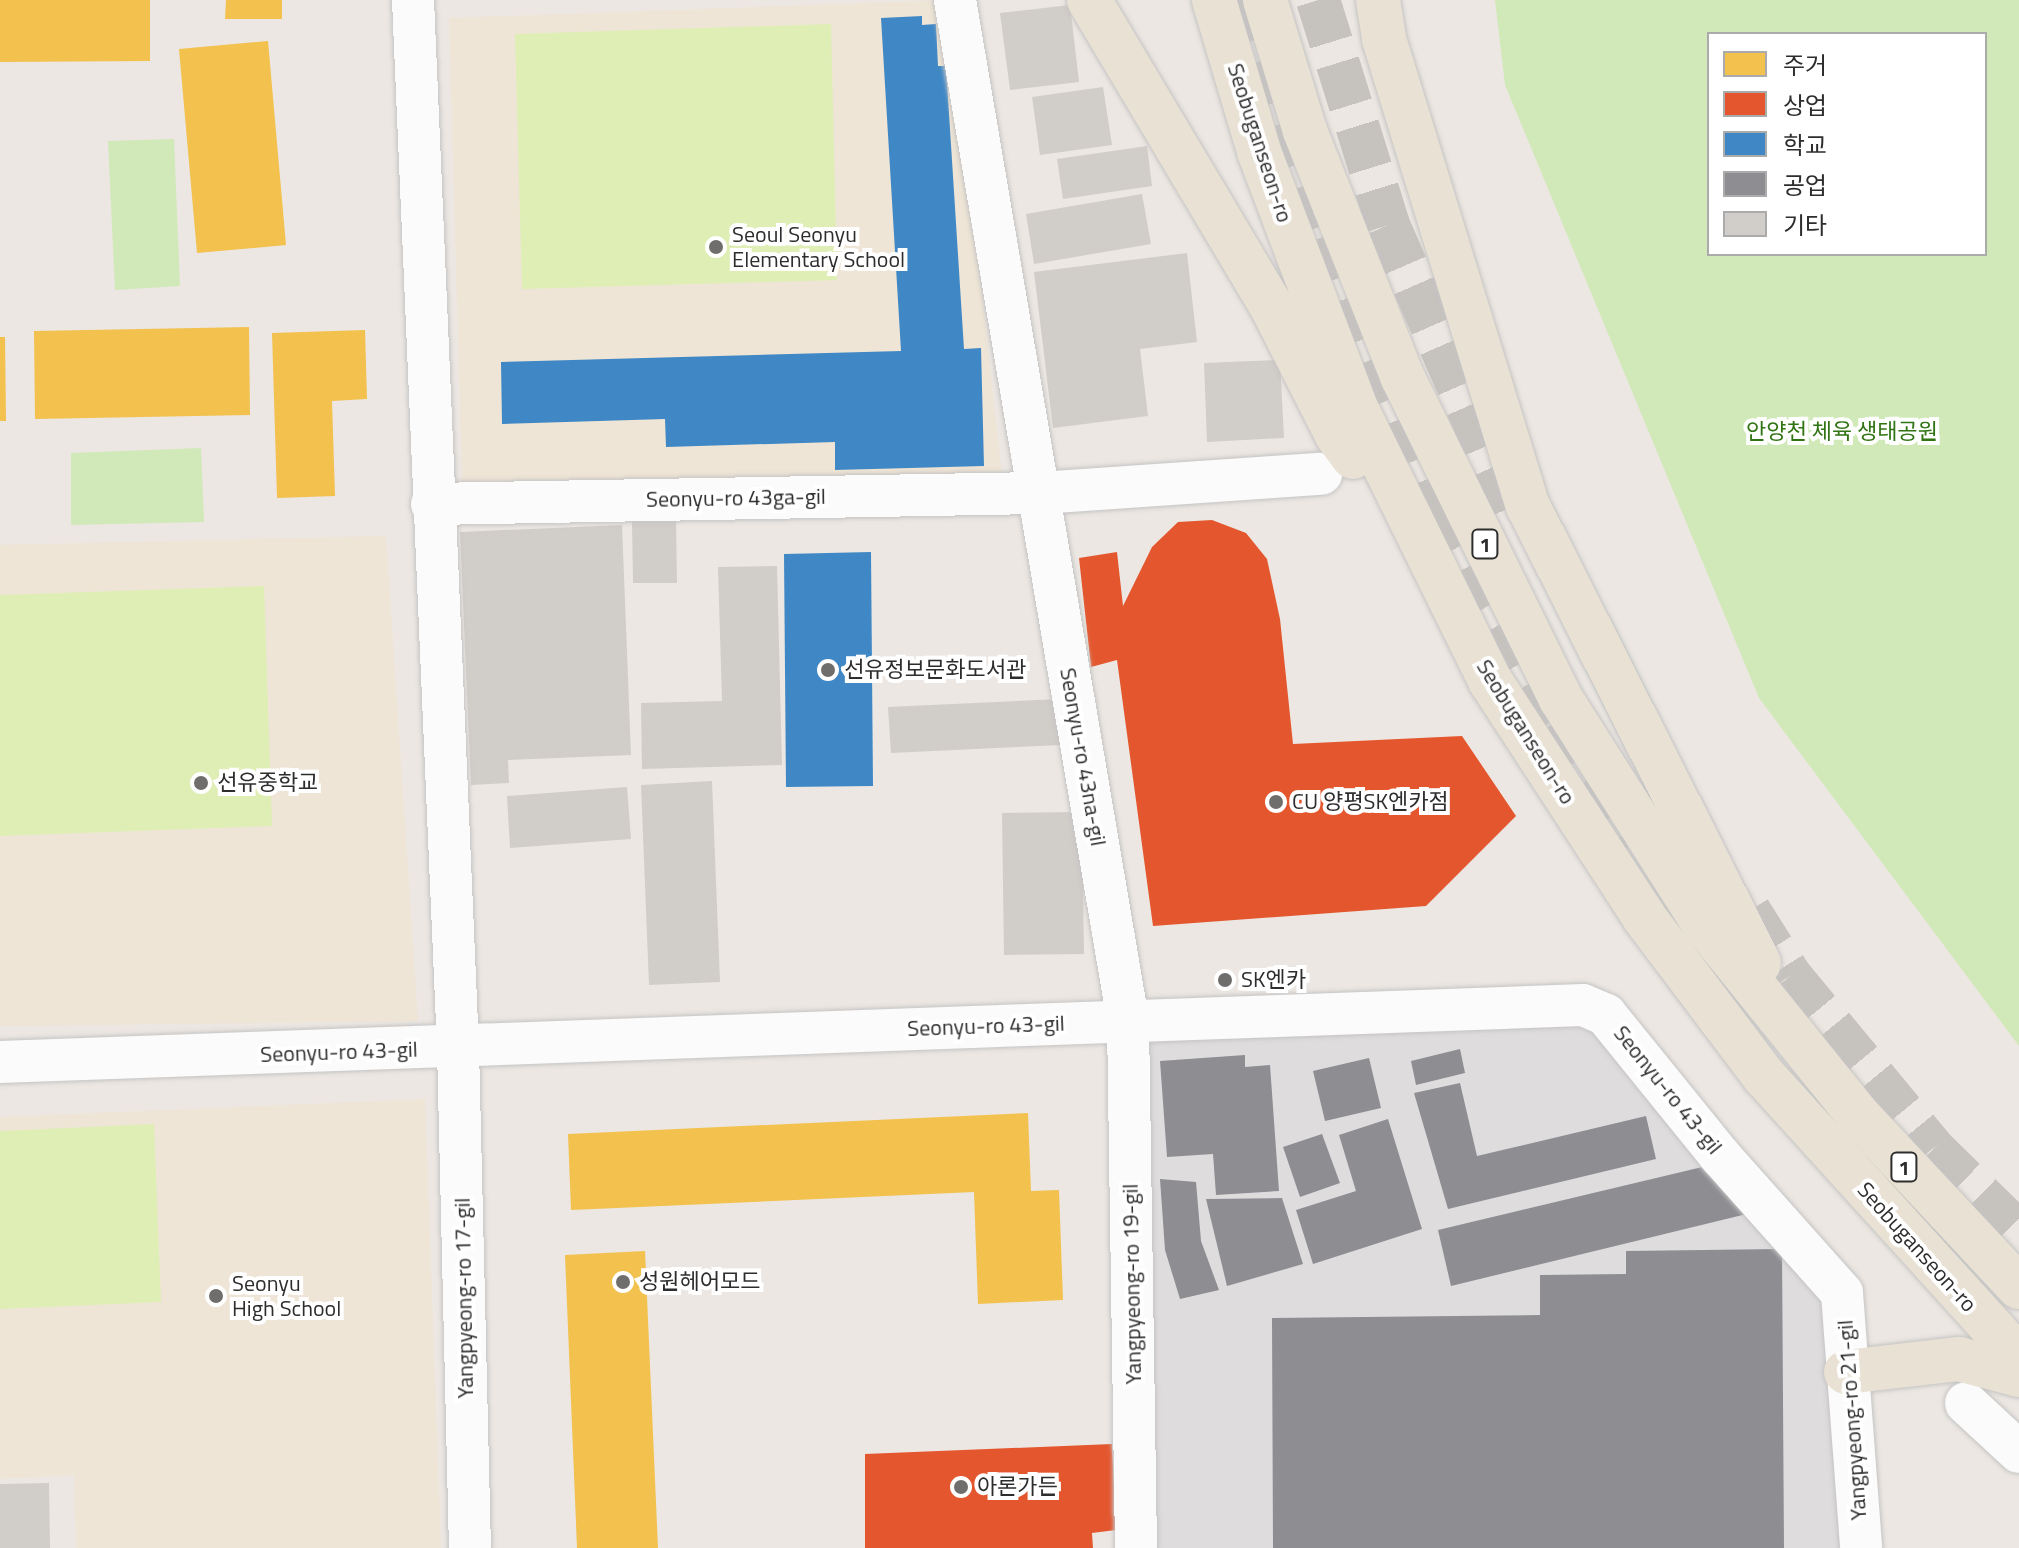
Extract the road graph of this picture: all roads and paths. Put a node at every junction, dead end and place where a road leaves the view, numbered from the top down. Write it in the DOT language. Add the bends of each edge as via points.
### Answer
graph roads {
  1 [pos="413,0"];
  2 [pos="955,0"];
  3 [pos="1089,0"];
  4 [pos="1214,0"];
  5 [pos="1265,0"];
  6 [pos="1378,0"];
  7 [pos="1321,474"];
  8 [pos="1039,493"];
  9 [pos="432,504"];
  10 [pos="1430,557"];
  11 [pos="1128,1021"];
  12 [pos="1798,1040"];
  13 [pos="458,1048"];
  14 [pos="0,1062"];
  15 [pos="2019,1287"];
  16 [pos="1842,1293"];
  17 [pos="2019,1357"];
  18 [pos="1846,1372"];
  19 [pos="2019,1375"];
  20 [pos="1966,1403"];
  21 [pos="2019,1452"];
  22 [pos="470,1548"];
  23 [pos="1136,1548"];
  24 [pos="1861,1548"];
  1 -- 9 [label="street"];
  2 -- 8 [label="street, Seonyu-ro 43na-gil"];
  3 -- 10 [label="main road" via="1272,307 1337,435"];
  4 -- 10 [label="main road, Seobuganseon-ro / 1" via="1260,154 1355,406"];
  5 -- 12 [label="main road, Seobuganseon-ro / 1" via="1305,131 1403,378 1561,699 1703,923"];
  6 -- 12 [label="main road" via="1384,39 1528,506"];
  7 -- 8 [label="street"];
  8 -- 9 [label="street, Seonyu-ro 43ga-gil"];
  8 -- 11 [label="street, Seonyu-ro 43na-gil"];
  9 -- 13 [label="street"];
  10 -- 17 [label="main road, Seobuganseon-ro / 1" via="1491,682 1696,989 1764,1076"];
  11 -- 13 [label="street, Seonyu-ro 43-gil"];
  11 -- 16 [label="street, Seonyu-ro 43-gil" via="1583,1005 1606,1015 1720,1156"];
  11 -- 23 [label="street, Yangpyeong-ro 19-gil"];
  12 -- 15 [label="main road, Seobuganseon-ro / 1" via="1924,1189"];
  13 -- 14 [label="street, Seonyu-ro 43-gil"];
  13 -- 22 [label="street, Yangpyeong-ro 17-gil"];
  16 -- 18 [label="street, Yangpyeong-ro 21-gil"];
  18 -- 19 [label="main road" via="1959,1359"];
  18 -- 24 [label="street, Yangpyeong-ro 21-gil" via="1858,1463"];
  20 -- 21 [label="street"];
}
